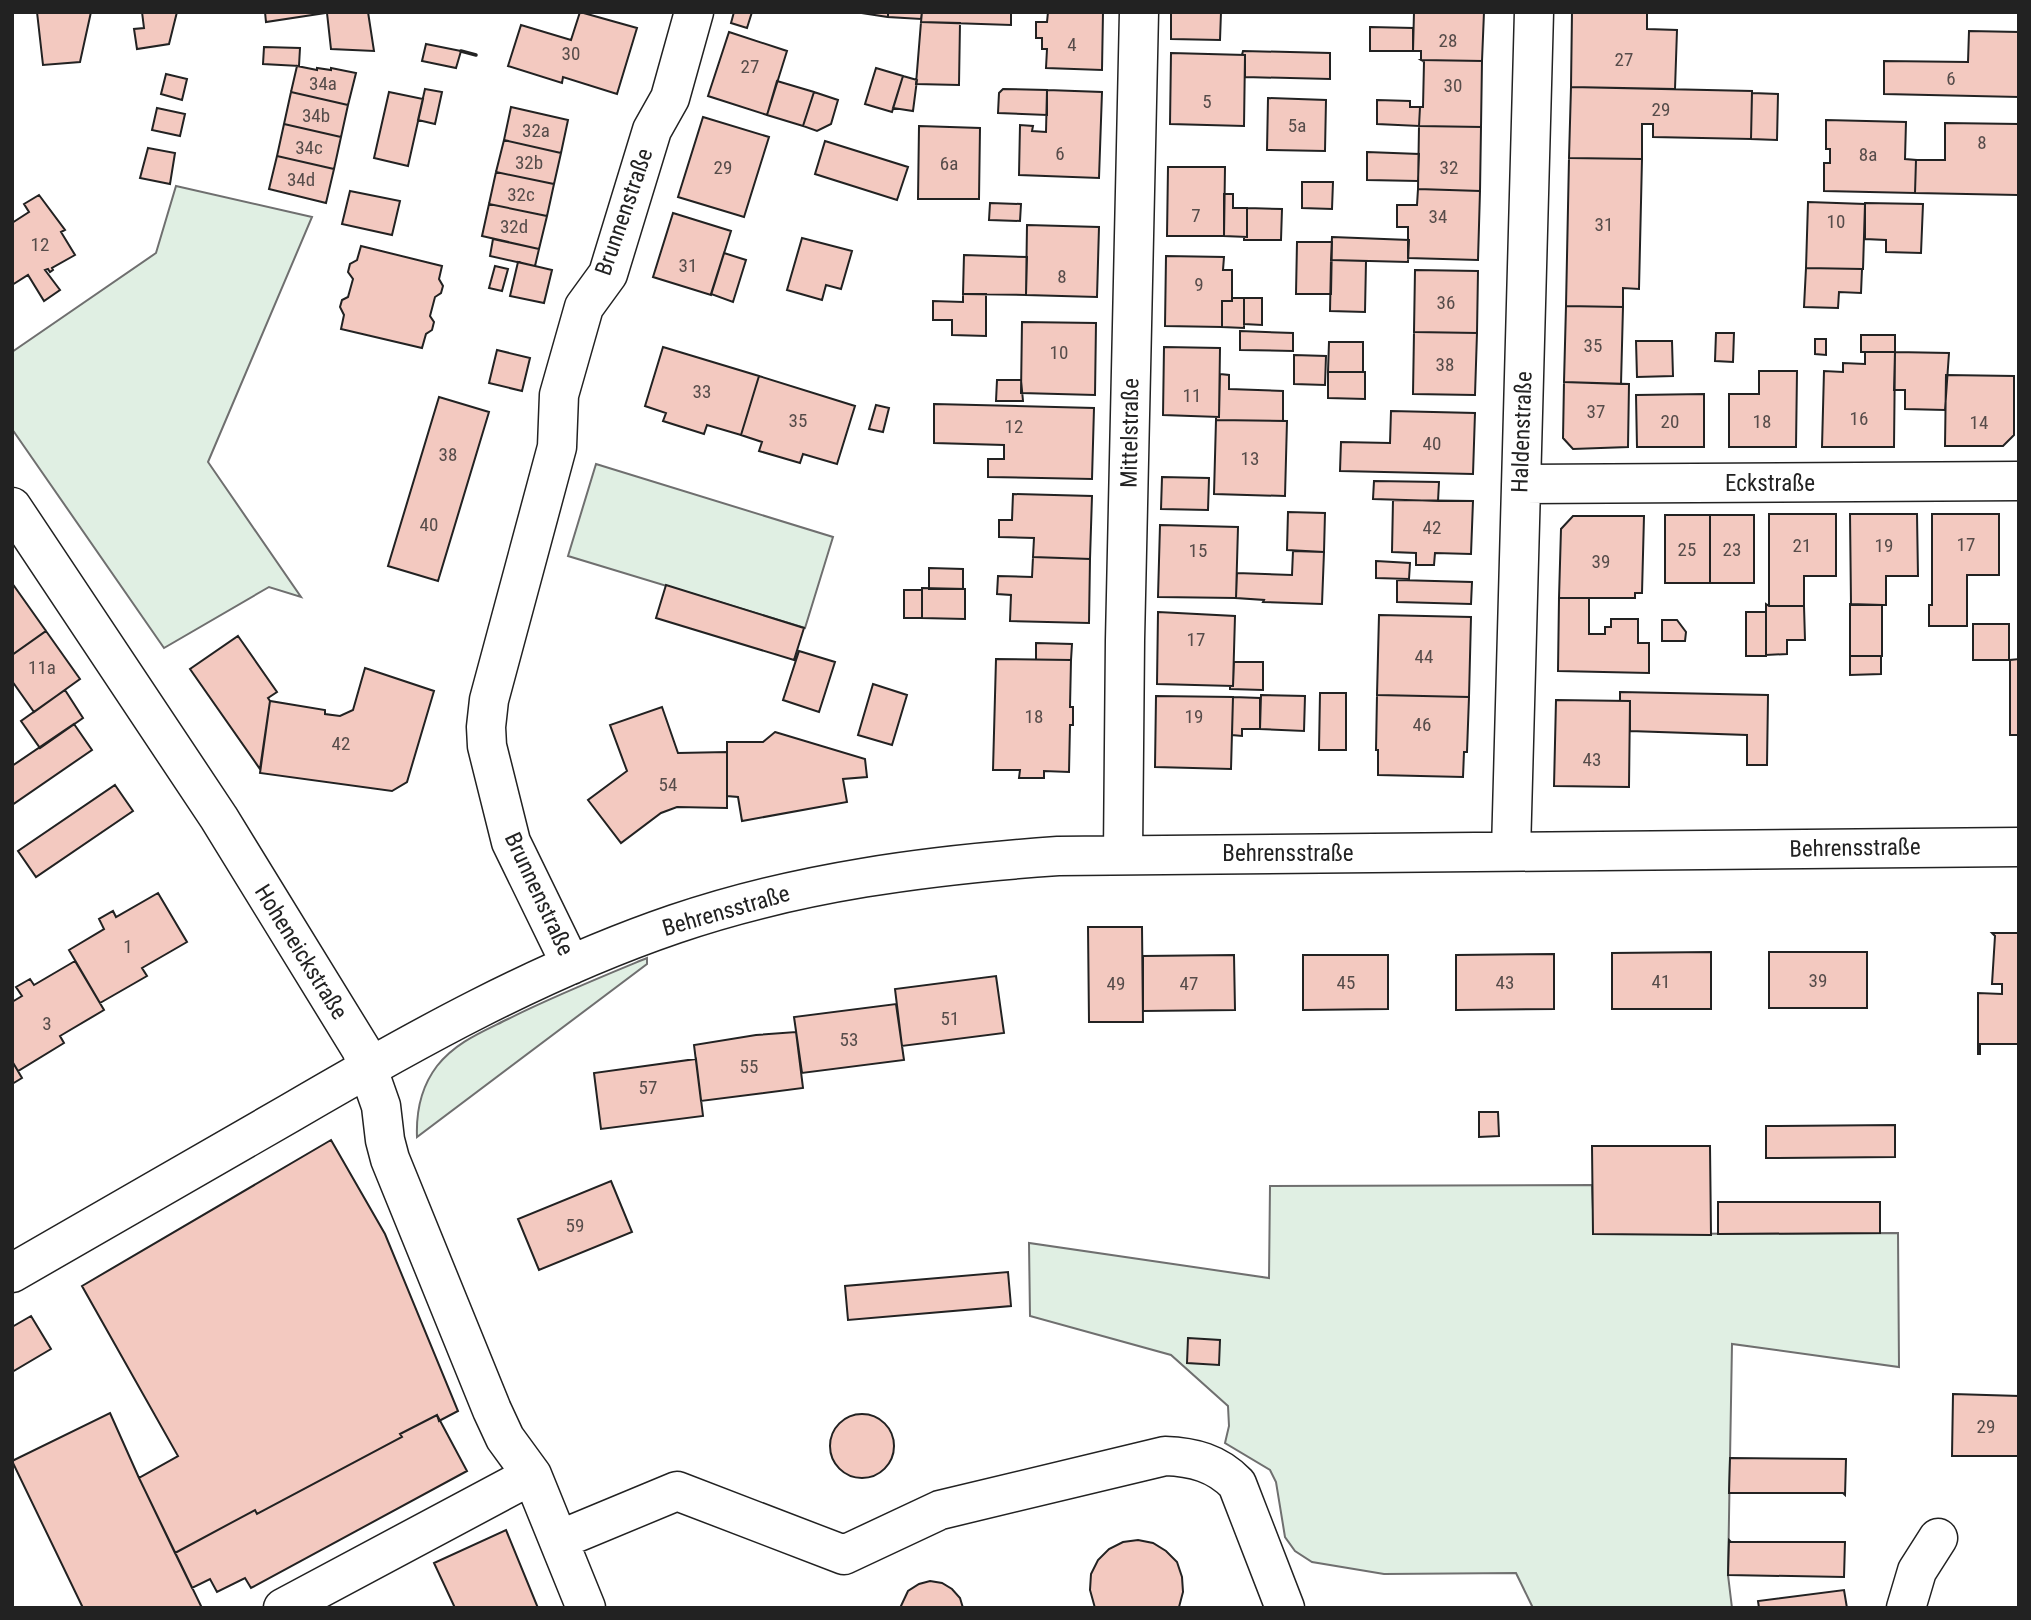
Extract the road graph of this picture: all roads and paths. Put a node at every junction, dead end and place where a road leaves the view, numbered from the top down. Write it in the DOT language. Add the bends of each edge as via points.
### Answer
graph roads {
  1 [pos="694,12"];
  2 [pos="1139,12"];
  3 [pos="1534,12"];
  4 [pos="2019,481"];
  5 [pos="1521,484"];
  6 [pos="12,507"];
  7 [pos="2019,847"];
  8 [pos="1511,851"];
  9 [pos="1123,855"];
  10 [pos="571,965"];
  11 [pos="369,1067"];
  12 [pos="12,1273"];
  13 [pos="532,1475"];
  14 [pos="1938,1538"];
  15 [pos="559,1540"];
  16 [pos="283,1608"];
  17 [pos="586,1608"];
  18 [pos="1285,1608"];
  19 [pos="1906,1608"];
  1 -- 10 [label="street, Brunnenstraße" via="670,98 652,130 608,274 584,307 559,395 557,447 489,700 487,746 511,842"];
  2 -- 9 [label="street, Mittelstraße"];
  3 -- 5 [label="street, Haldenstraße"];
  4 -- 5 [label="street, Eckstraße"];
  5 -- 8 [label="street, Haldenstraße"];
  6 -- 11 [label="street, Hoheneickstraße" via="219,818"];
  7 -- 8 [label="street, Behrensstraße"];
  8 -- 9 [label="street, Behrensstraße"];
  9 -- 10 [label="street, Behrensstraße" via="999,860 827,885 678,923"];
  10 -- 11 [label="street, Brunnenstraße"];
  11 -- 12 [label="street, Brunnenstraße"];
  11 -- 13 [label="street, Hoheneickstraße" via="390,1159 505,1438"];
  13 -- 15 [label="street, Hoheneickstraße"];
  13 -- 16 [label="street"];
  14 -- 19 [label="street" via="1917,1571"];
  15 -- 17 [label="street, Hoheneickstraße"];
  15 -- 18 [label="street" via="677,1491 844,1555 940,1510 1165,1456 1188,1457 1225,1472 1237,1484"];
}
